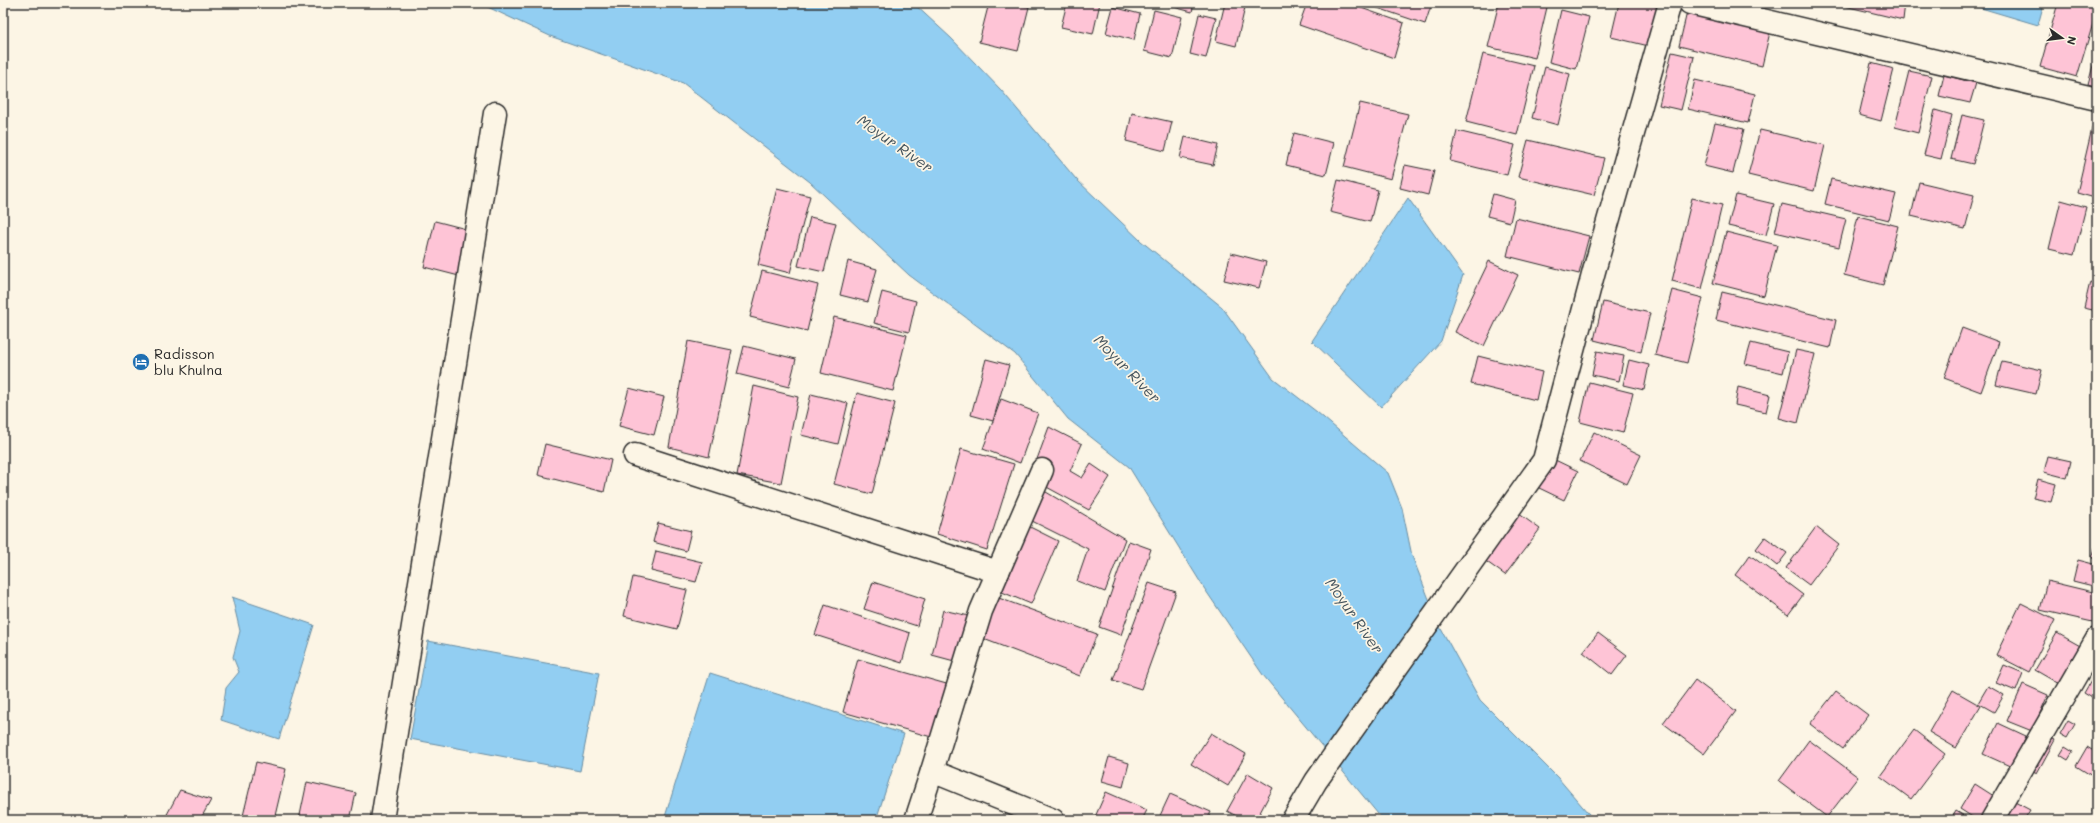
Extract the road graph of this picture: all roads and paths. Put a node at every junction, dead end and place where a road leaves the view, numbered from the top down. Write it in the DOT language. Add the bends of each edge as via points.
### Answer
graph roads {
  1 [pos="1670,3"];
  2 [pos="1690,3"];
  3 [pos="2097,100"];
  4 [pos="495,113"];
  5 [pos="635,455"];
  6 [pos="1042,470"];
  7 [pos="998,572"];
  8 [pos="2097,639"];
  9 [pos="932,771"];
  10 [pos="382,820"];
  11 [pos="916,820"];
  12 [pos="1053,820"];
  13 [pos="1293,820"];
  14 [pos="1992,820"];
  1 -- 13 [label="street" via="1594,271 1544,460 1316,781"];
  2 -- 3 [label="street"];
  4 -- 10 [label="street"];
  5 -- 7 [label="street"];
  6 -- 7 [label="street"];
  7 -- 9 [label="street" via="980,610"];
  8 -- 14 [label="street"];
  9 -- 11 [label="street"];
  9 -- 12 [label="street"];
}
